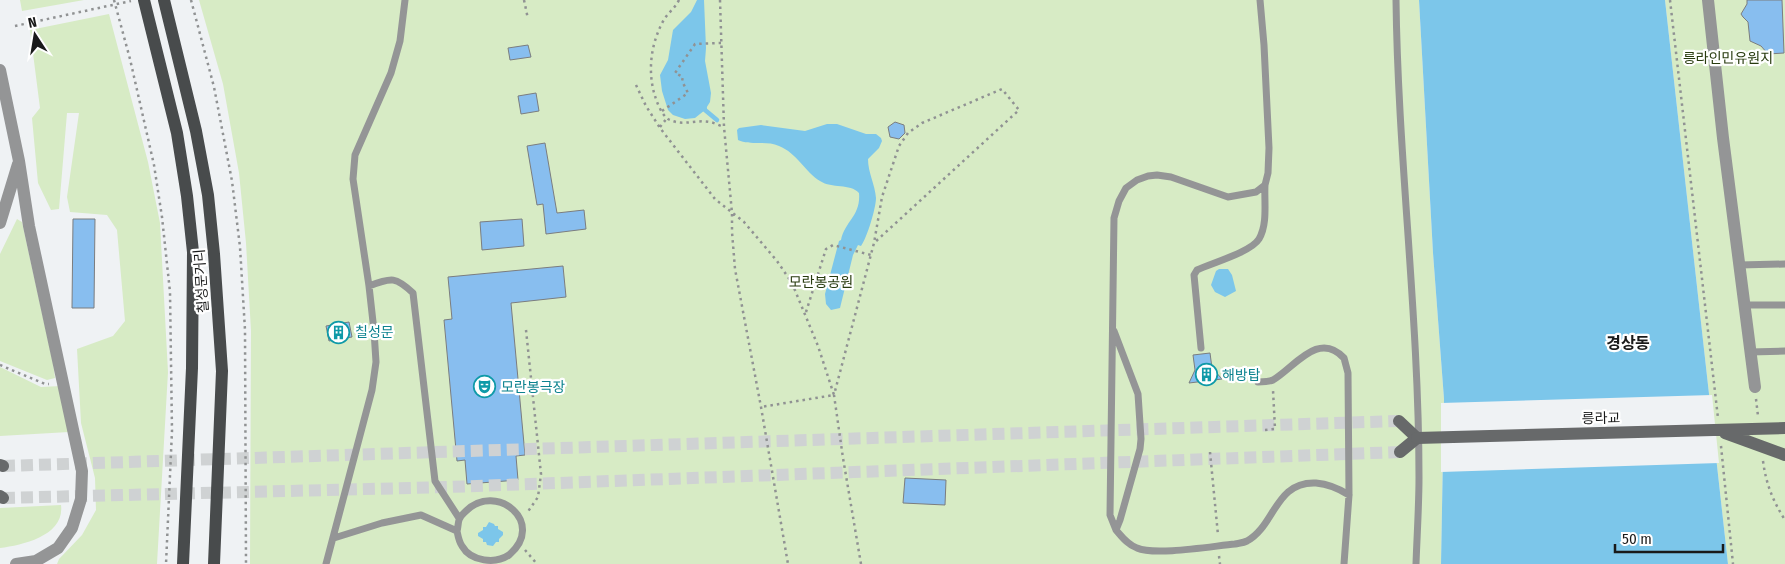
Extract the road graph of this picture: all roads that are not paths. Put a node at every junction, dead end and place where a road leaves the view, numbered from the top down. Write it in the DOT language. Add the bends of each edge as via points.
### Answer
graph roads {
  1 [pos="144,0"];
  2 [pos="164,0"];
  3 [pos="406,0"];
  4 [pos="1260,0"];
  5 [pos="1396,0"];
  6 [pos="1708,0"];
  7 [pos="0,70"];
  8 [pos="19,162"];
  9 [pos="1265,185"];
  10 [pos="0,223"];
  11 [pos="1785,264"];
  12 [pos="1739,265"];
  13 [pos="369,286"];
  14 [pos="1744,305"];
  15 [pos="1785,305"];
  16 [pos="1112,327"];
  17 [pos="1201,348"];
  18 [pos="1785,351"];
  19 [pos="1750,352"];
  20 [pos="1258,382"];
  21 [pos="1755,387"];
  22 [pos="1399,421"];
  23 [pos="1718,428"];
  24 [pos="1785,428"];
  25 [pos="1417,438"];
  26 [pos="1400,452"];
  27 [pos="1785,456"];
  28 [pos="1349,495"];
  29 [pos="459,518"];
  30 [pos="1116,530"];
  31 [pos="457,531"];
  32 [pos="334,538"];
  33 [pos="44,560"];
  34 [pos="16,564"];
  35 [pos="184,564"];
  36 [pos="214,564"];
  37 [pos="326,564"];
  38 [pos="1344,564"];
  39 [pos="1416,564"];
  1 -- 35 [label="main road, 칠성문거리" via="176,132 193,252"];
  2 -- 36 [label="main road, 칠성문거리" via="196,131 208,195 214,254 222,371"];
  3 -- 13 [label="lane" via="391,73 355,155 353,179"];
  4 -- 9 [label="lane" via="1269,148"];
  5 -- 39 [label="lane" via="1419,477"];
  6 -- 12 [label="street"];
  7 -- 8 [label="street"];
  8 -- 10 [label="street"];
  8 -- 33 [label="street" via="29,226 82,471 81,499 72,528 58,548"];
  9 -- 16 [label="lane" via="1256,192 1228,197 1158,174 1137,180 1126,188 1114,218"];
  9 -- 17 [label="lane" via="1264,225 1259,239 1251,247 1197,270 1194,275"];
  11 -- 12 [label="lane"];
  12 -- 14 [label="street"];
  13 -- 29 [label="lane" via="384,280 399,280 413,293 435,481"];
  13 -- 32 [label="lane" via="376,362 372,390"];
  14 -- 15 [label="lane"];
  14 -- 19 [label="street"];
  16 -- 30 [label="lane" via="1110,515"];
  16 -- 30 [label="lane" via="1136,385 1141,439"];
  18 -- 19 [label="lane"];
  19 -- 21 [label="street"];
  20 -- 28 [label="lane" via="1272,381 1316,350 1330,350 1344,358 1348,372"];
  22 -- 25 [label="main road"];
  23 -- 24 [label="main road, 릉라교, bridge"];
  23 -- 25 [label="main road, 릉라교, bridge"];
  23 -- 27 [label="main road, bridge"];
  25 -- 26 [label="main road"];
  28 -- 30 [label="lane" via="1331,485 1310,483 1300,486 1284,496 1256,534 1235,544 1150,551 1135,548"];
  28 -- 38 [label="lane"];
  29 -- 31 [label="lane"];
  29 -- 31 [label="lane" via="470,507 485,501 501,502 513,509 522,521 522,535 516,549 505,558 491,562 475,558 462,547"];
  31 -- 32 [label="lane" via="420,515"];
  32 -- 37 [label="lane"];
  33 -- 34 [label="street"];
}
